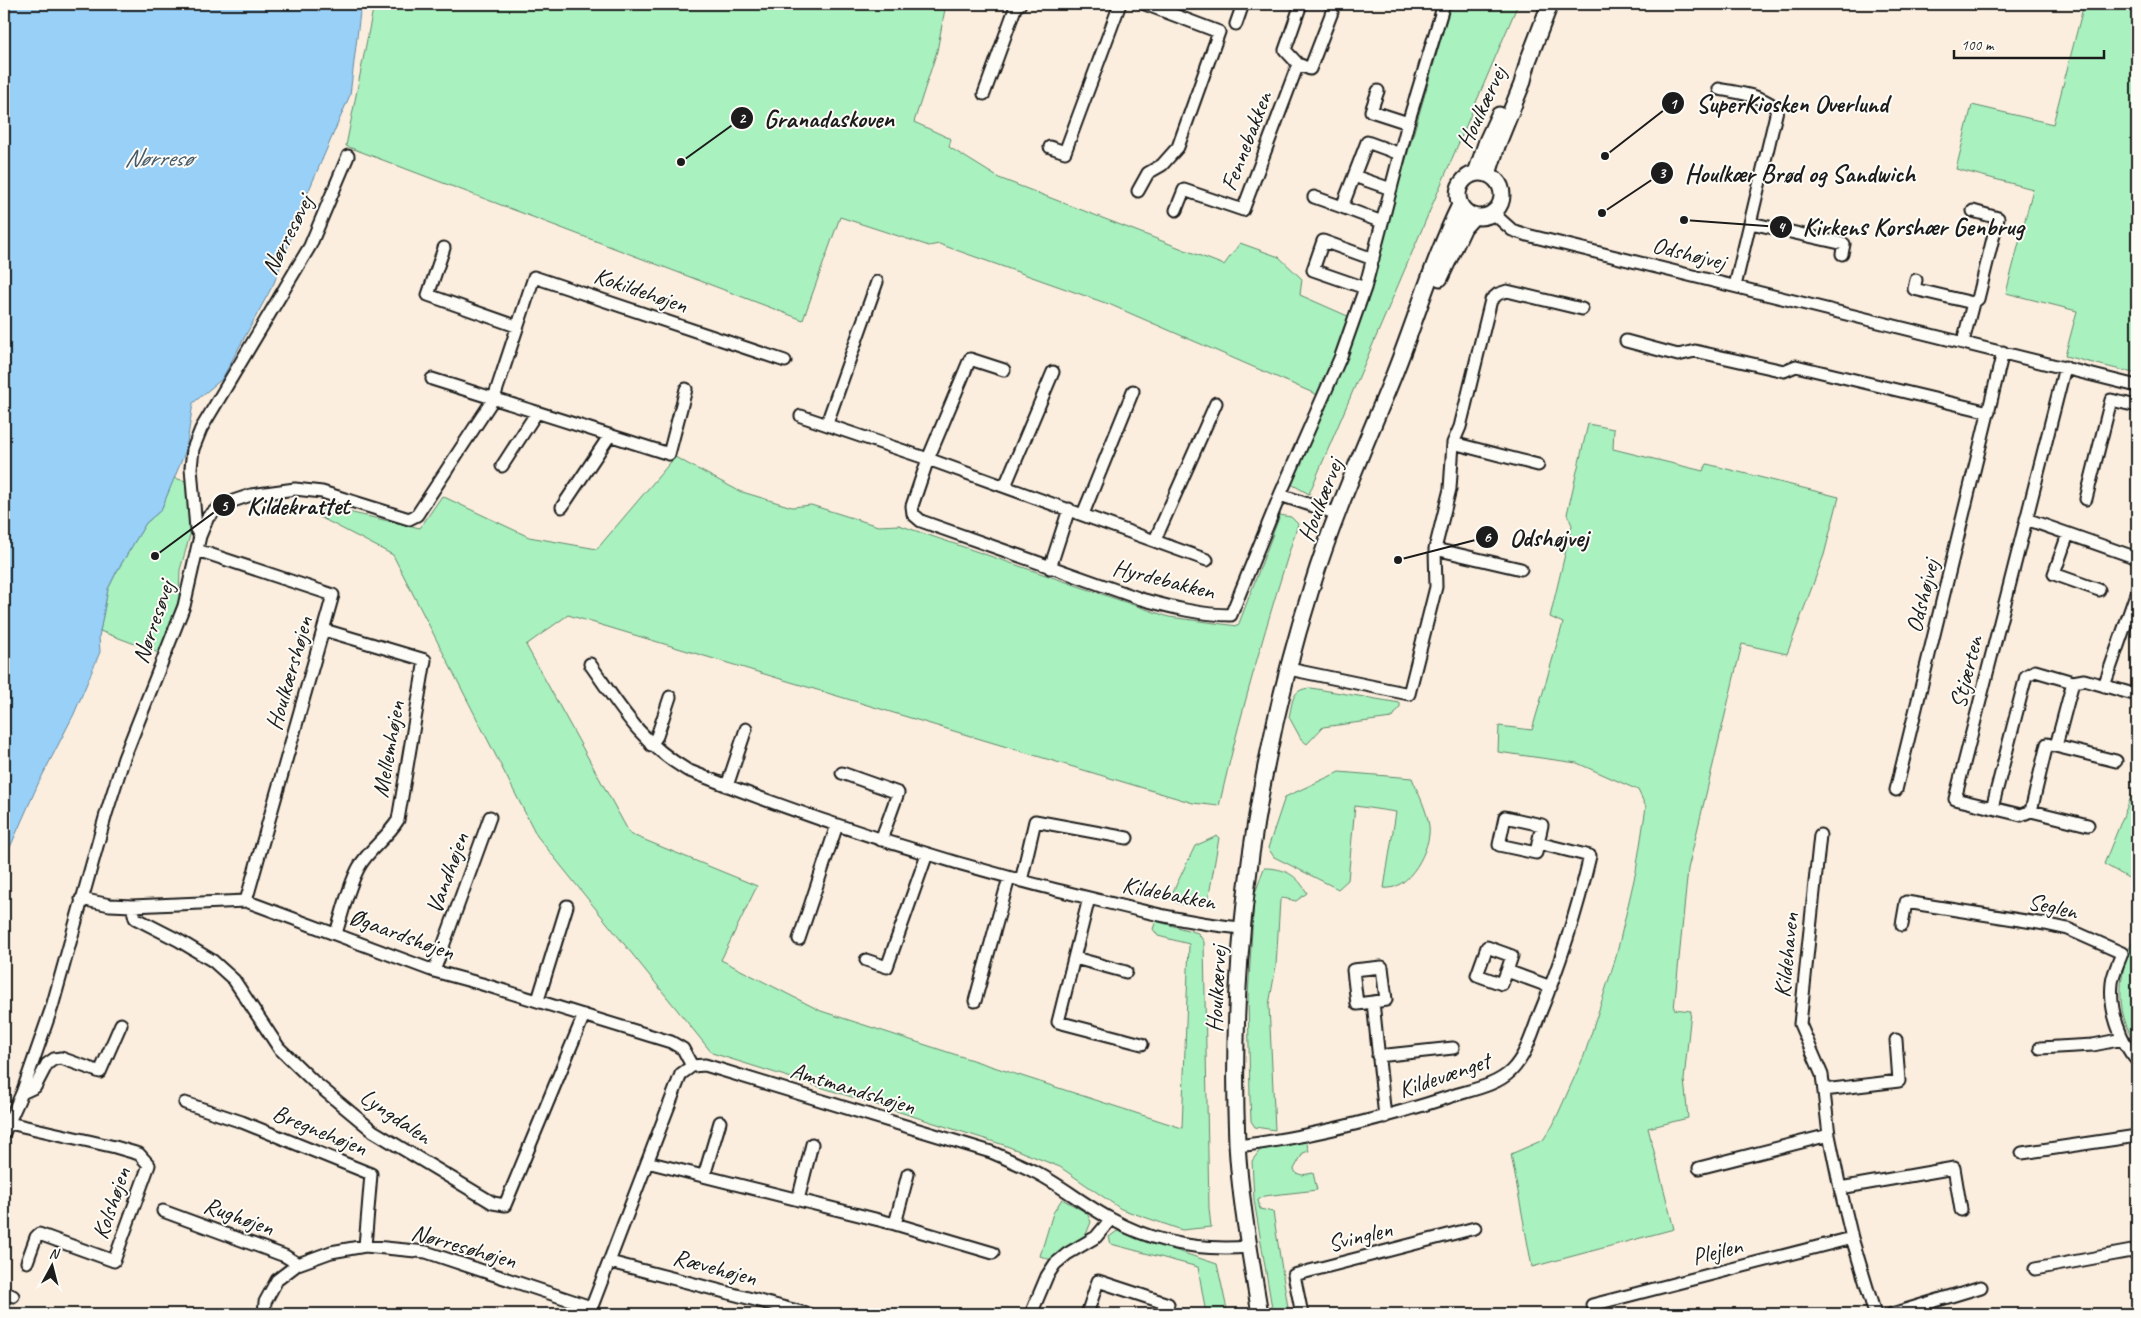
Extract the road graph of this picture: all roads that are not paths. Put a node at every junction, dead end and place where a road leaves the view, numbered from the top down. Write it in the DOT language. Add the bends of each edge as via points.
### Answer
graph roads {
  1 [pos="1020,4"];
  2 [pos="1120,4"];
  3 [pos="1145,4"];
  4 [pos="1243,4"];
  5 [pos="1301,4"];
  6 [pos="1444,4"];
  7 [pos="1550,4"];
  8 [pos="1176,9"];
  9 [pos="1332,12"];
  10 [pos="1236,24"];
  11 [pos="1298,64"];
  12 [pos="1719,89"];
  13 [pos="1378,91"];
  14 [pos="984,94"];
  15 [pos="1408,123"];
  16 [pos="1050,147"];
  17 [pos="1400,154"];
  18 [pos="348,156"];
  19 [pos="1482,173"];
  20 [pos="1354,176"];
  21 [pos="1391,188"];
  22 [pos="1138,191"];
  23 [pos="1314,197"];
  24 [pos="1460,205"];
  25 [pos="1342,207"];
  26 [pos="1176,210"];
  27 [pos="1972,212"];
  28 [pos="1493,214"];
  29 [pos="1474,216"];
  30 [pos="1382,222"];
  31 [pos="1751,223"];
  32 [pos="444,248"];
  33 [pos="1842,254"];
  34 [pos="1372,259"];
  35 [pos="1916,280"];
  36 [pos="877,282"];
  37 [pos="1736,286"];
  38 [pos="1365,288"];
  39 [pos="1972,303"];
  40 [pos="1582,309"];
  41 [pos="516,326"];
  42 [pos="1626,341"];
  43 [pos="1963,342"];
  44 [pos="1404,350"];
  45 [pos="2003,352"];
  46 [pos="784,361"];
  47 [pos="2066,368"];
  48 [pos="1004,370"];
  49 [pos="1053,372"];
  50 [pos="432,380"];
  51 [pos="2137,386"];
  52 [pos="686,389"];
  53 [pos="1133,391"];
  54 [pos="494,398"];
  55 [pos="1216,404"];
  56 [pos="2137,406"];
  57 [pos="538,412"];
  58 [pos="1989,412"];
  59 [pos="800,416"];
  60 [pos="827,423"];
  61 [pos="610,435"];
  62 [pos="1453,443"];
  63 [pos="928,459"];
  64 [pos="1538,465"];
  65 [pos="502,466"];
  66 [pos="1005,486"];
  67 [pos="1280,495"];
  68 [pos="2086,499"];
  69 [pos="562,507"];
  70 [pos="1069,509"];
  71 [pos="1083,514"];
  72 [pos="1338,514"];
  73 [pos="2026,519"];
  74 [pos="2068,534"];
  75 [pos="200,536"];
  76 [pos="1155,540"];
  77 [pos="1435,549"];
  78 [pos="197,550"];
  79 [pos="2137,558"];
  80 [pos="1208,560"];
  81 [pos="1050,568"];
  82 [pos="1521,570"];
  83 [pos="2099,590"];
  84 [pos="2136,597"];
  85 [pos="324,630"];
  86 [pos="590,664"];
  87 [pos="1289,669"];
  88 [pos="2073,682"];
  89 [pos="2104,686"];
  90 [pos="2137,695"];
  91 [pos="670,697"];
  92 [pos="746,729"];
  93 [pos="651,745"];
  94 [pos="2056,746"];
  95 [pos="2116,761"];
  96 [pos="842,773"];
  97 [pos="727,786"];
  98 [pos="1896,790"];
  99 [pos="1992,808"];
  100 [pos="2031,811"];
  101 [pos="490,817"];
  102 [pos="837,825"];
  103 [pos="2088,825"];
  104 [pos="1820,835"];
  105 [pos="1127,838"];
  106 [pos="881,840"];
  107 [pos="1538,844"];
  108 [pos="927,854"];
  109 [pos="1008,878"];
  110 [pos="1021,881"];
  111 [pos="1089,898"];
  112 [pos="82,899"];
  113 [pos="246,901"];
  114 [pos="132,906"];
  115 [pos="566,906"];
  116 [pos="1902,925"];
  117 [pos="1242,928"];
  118 [pos="336,933"];
  119 [pos="799,939"];
  120 [pos="1074,958"];
  121 [pos="866,960"];
  122 [pos="434,971"];
  123 [pos="1507,971"];
  124 [pos="1126,972"];
  125 [pos="1551,987"];
  126 [pos="538,1000"];
  127 [pos="975,1000"];
  128 [pos="1373,1002"];
  129 [pos="584,1014"];
  130 [pos="121,1024"];
  131 [pos="2123,1039"];
  132 [pos="1896,1040"];
  133 [pos="1142,1044"];
  134 [pos="1453,1048"];
  135 [pos="2040,1048"];
  136 [pos="1378,1056"];
  137 [pos="2137,1061"];
  138 [pos="692,1066"];
  139 [pos="1824,1090"];
  140 [pos="22,1093"];
  141 [pos="185,1102"];
  142 [pos="1385,1117"];
  143 [pos="720,1122"];
  144 [pos="6,1128"];
  145 [pos="1829,1135"];
  146 [pos="2137,1136"];
  147 [pos="812,1144"];
  148 [pos="1238,1146"];
  149 [pos="2022,1153"];
  150 [pos="647,1162"];
  151 [pos="1700,1168"];
  152 [pos="908,1174"];
  153 [pos="704,1176"];
  154 [pos="1840,1188"];
  155 [pos="798,1200"];
  156 [pos="1961,1210"];
  157 [pos="163,1211"];
  158 [pos="1111,1219"];
  159 [pos="895,1224"];
  160 [pos="1475,1228"];
  161 [pos="1852,1238"];
  162 [pos="365,1246"];
  163 [pos="1249,1247"];
  164 [pos="2137,1250"];
  165 [pos="993,1253"];
  166 [pos="27,1262"];
  167 [pos="610,1262"];
  168 [pos="298,1264"];
  169 [pos="2035,1269"];
  170 [pos="1981,1287"];
  171 [pos="1168,1304"];
  172 [pos="1592,1305"];
  173 [pos="590,1311"];
  174 [pos="1032,1312"];
  175 [pos="264,1314"];
  176 [pos="809,1314"];
  177 [pos="1044,1314"];
  178 [pos="1087,1314"];
  179 [pos="1260,1314"];
  180 [pos="1302,1314"];
  181 [pos="1875,1314"];
  182 [pos="1892,1314"];
  1 -- 14 [label="street" via="1016,6"];
  2 -- 16 [label="street" via="1066,152"];
  3 -- 8 [label="street"];
  4 -- 10 [label="street"];
  5 -- 11 [label="street" via="1285,50"];
  6 -- 15 [label="street"];
  7 -- 19 [label="street, Houlkærvej" via="1522,84"];
  8 -- 22 [label="street" via="1219,32 1178,147 1162,165 1148,173"];
  9 -- 11 [label="street" via="1310,69"];
  11 -- 26 [label="street, Fennebakken" via="1243,210 1184,190"];
  12 -- 31 [label="street, Odshøjvej" via="1772,103 1777,110"];
  13 -- 15 [label="street" via="1371,111"];
  15 -- 17 [label="street"];
  17 -- 20 [label="street" via="1367,142"];
  17 -- 21 [label="street"];
  18 -- 75 [label="street, Nørresøvej" via="310,246 201,429 193,448 191,468 196,529"];
  19 -- 24 [label="street" via="1467,177 1460,185"];
  19 -- 28 [label="street" via="1500,184 1503,195"];
  20 -- 21 [label="street"];
  20 -- 25 [label="street"];
  21 -- 30 [label="street"];
  23 -- 25 [label="street"];
  24 -- 29 [label="street"];
  24 -- 44 [label="street, Houlkærvej"];
  25 -- 30 [label="street"];
  27 -- 39 [label="street" via="1998,218 1978,299"];
  28 -- 29 [label="street"];
  28 -- 37 [label="street, Odshøjvej" via="1512,230 1527,235"];
  29 -- 44 [label="street, Houlkærvej" via="1464,226"];
  30 -- 34 [label="street"];
  31 -- 33 [label="street, Odshøjvej" via="1844,244"];
  31 -- 37 [label="street, Odshøjvej"];
  32 -- 41 [label="street" via="428,294"];
  34 -- 38 [label="street"];
  34 -- 38 [label="street" via="1323,241 1313,270"];
  35 -- 39 [label="street" via="1914,289"];
  36 -- 60 [label="street"];
  37 -- 43 [label="street, Odshøjvej"];
  38 -- 67 [label="street, Hyrdebakken" via="1342,356"];
  39 -- 43 [label="street"];
  40 -- 62 [label="street" via="1507,291 1491,300 1460,427"];
  41 -- 46 [label="street, Kokildehøjen" via="534,277"];
  41 -- 54 [label="street, Kokildehøjen"];
  42 -- 58 [label="street" via="1678,356 1695,351 1784,371 1796,366"];
  43 -- 45 [label="street, Odshøjvej"];
  44 -- 72 [label="street, Houlkærvej"];
  45 -- 47 [label="street, Odshøjvej"];
  45 -- 58 [label="street, Odshøjvej"];
  47 -- 51 [label="street, Odshøjvej"];
  47 -- 73 [label="street, Stjærten"];
  48 -- 63 [label="street, Hyrdebakken" via="970,358"];
  49 -- 66 [label="street"];
  50 -- 54 [label="street"];
  52 -- 61 [label="street" via="669,454"];
  53 -- 71 [label="street"];
  54 -- 57 [label="street"];
  54 -- 75 [label="street, Kokildehøjen" via="418,515 410,519 322,492 295,489 251,495 227,503 208,517"];
  55 -- 76 [label="street, Hyrdebakken"];
  56 -- 68 [label="street" via="2112,400"];
  57 -- 61 [label="street"];
  57 -- 65 [label="street"];
  58 -- 98 [label="street, Odshøjvej"];
  59 -- 60 [label="street, Hyrdebakken"];
  60 -- 63 [label="street, Hyrdebakken"];
  61 -- 69 [label="street"];
  62 -- 64 [label="street"];
  62 -- 77 [label="street" via="1450,489"];
  63 -- 66 [label="street, Hyrdebakken"];
  63 -- 81 [label="street, Hyrdebakken" via="912,506 917,518"];
  66 -- 70 [label="street, Hyrdebakken"];
  67 -- 72 [label="street"];
  67 -- 81 [label="street, Hyrdebakken" via="1231,615 1155,603"];
  70 -- 71 [label="street, Hyrdebakken"];
  70 -- 81 [label="street"];
  71 -- 76 [label="street, Hyrdebakken"];
  72 -- 87 [label="street, Houlkærvej" via="1312,586"];
  73 -- 74 [label="street"];
  73 -- 99 [label="street, Stjærten" via="1955,799"];
  74 -- 79 [label="street"];
  74 -- 83 [label="street" via="2054,574"];
  75 -- 78 [label="street, Nørresøvej"];
  76 -- 80 [label="street, Hyrdebakken"];
  77 -- 82 [label="street"];
  77 -- 87 [label="street" via="1436,587 1409,694"];
  78 -- 85 [label="street, Houlkærshøjen" via="333,595"];
  78 -- 112 [label="street, Nørresøvej" via="184,606 124,758"];
  84 -- 89 [label="street"];
  85 -- 113 [label="street, Houlkærshøjen"];
  85 -- 118 [label="street, Mellemhøjen" via="425,660 398,820 358,868"];
  86 -- 93 [label="street, Kildebakken"];
  87 -- 117 [label="street, Houlkærvej" via="1266,758"];
  88 -- 89 [label="street" via="2084,680"];
  88 -- 94 [label="street"];
  88 -- 99 [label="street" via="2035,671 2026,676"];
  89 -- 90 [label="street"];
  91 -- 93 [label="street"];
  92 -- 97 [label="street"];
  93 -- 97 [label="street, Kildebakken" via="687,770"];
  94 -- 95 [label="street"];
  94 -- 100 [label="street" via="2047,744"];
  96 -- 106 [label="street" via="898,793"];
  97 -- 102 [label="street, Kildebakken"];
  99 -- 100 [label="street, Stjærten" via="2022,816"];
  100 -- 103 [label="street, Stjærten"];
  101 -- 122 [label="street, Vandhøjen"];
  102 -- 106 [label="street, Kildebakken"];
  102 -- 119 [label="street"];
  104 -- 139 [label="street, Kildehaven" via="1800,1024 1822,1076"];
  105 -- 110 [label="street, Kildebakken" via="1035,821"];
  106 -- 108 [label="street, Kildebakken"];
  107 -- 125 [label="street, Kildevænget" via="1590,856 1577,910"];
  108 -- 109 [label="street, Kildebakken"];
  108 -- 121 [label="street" via="887,966"];
  109 -- 110 [label="street, Kildebakken"];
  109 -- 127 [label="street"];
  110 -- 111 [label="street, Kildebakken"];
  111 -- 117 [label="street, Kildebakken" via="1169,918"];
  111 -- 120 [label="street, Kildebakken"];
  112 -- 114 [label="street, Øgaardshøjen"];
  112 -- 140 [label="street, Nørresøvej" via="52,1007"];
  113 -- 114 [label="street, Øgaardshøjen"];
  113 -- 118 [label="street, Øgaardshøjen"];
  114 -- 129 [label="street, Lyngdalen" via="136,918 192,948 234,980 279,1048 313,1082 373,1131 494,1203 505,1205"];
  115 -- 126 [label="street"];
  116 -- 131 [label="street, Seglen" via="1906,902 2068,929 2122,952 2112,982 2116,1022"];
  117 -- 148 [label="street, Houlkærvej" via="1236,1010"];
  118 -- 122 [label="street, Øgaardshøjen"];
  120 -- 124 [label="street"];
  120 -- 133 [label="street, Kildebakken" via="1058,1022"];
  122 -- 126 [label="street, Øgaardshøjen"];
  123 -- 125 [label="street"];
  125 -- 142 [label="street, Kildevænget" via="1524,1055 1506,1075 1492,1084"];
  126 -- 129 [label="street, Øgaardshøjen"];
  128 -- 136 [label="street, Kildevænget"];
  129 -- 138 [label="street, Øgaardshøjen" via="671,1042 683,1050"];
  130 -- 140 [label="street, Nørresøvej" via="100,1072 61,1058 54,1059 47,1064 36,1087"];
  131 -- 135 [label="street" via="2093,1045"];
  131 -- 137 [label="street, Seglen"];
  132 -- 139 [label="street" via="1899,1080"];
  134 -- 136 [label="street, Kildevænget"];
  136 -- 142 [label="street, Kildevænget"];
  138 -- 150 [label="street" via="682,1074"];
  138 -- 158 [label="street, Amtmandshøjen" via="705,1065 990,1152 1034,1171"];
  139 -- 145 [label="street"];
  140 -- 144 [label="street, Nørresøvej"];
  141 -- 162 [label="street, Bregnehøjen" via="370,1174"];
  142 -- 148 [label="street, Kildevænget" via="1286,1140"];
  143 -- 153 [label="street"];
  144 -- 166 [label="street, Kolshøjen" via="116,1146 139,1154 149,1165 114,1261 39,1234"];
  145 -- 151 [label="street"];
  145 -- 154 [label="street"];
  146 -- 149 [label="street"];
  147 -- 155 [label="street"];
  148 -- 163 [label="street, Houlkærvej"];
  150 -- 153 [label="street"];
  150 -- 167 [label="street"];
  152 -- 159 [label="street"];
  153 -- 155 [label="street"];
  154 -- 156 [label="street" via="1954,1168"];
  154 -- 161 [label="street"];
  155 -- 159 [label="street"];
  157 -- 168 [label="street, Rughøjen" via="285,1256"];
  158 -- 163 [label="street, Amtmandshøjen" via="1171,1243 1226,1249"];
  158 -- 174 [label="street" via="1096,1237 1055,1264"];
  159 -- 165 [label="street"];
  160 -- 180 [label="street, Svinglen" via="1294,1275"];
  161 -- 172 [label="street, Plejlen"];
  161 -- 181 [label="street"];
  162 -- 168 [label="street, Nørresøhøjen" via="331,1252"];
  162 -- 173 [label="street, Nørresøhøjen" via="426,1252"];
  163 -- 179 [label="street, Houlkærvej"];
  164 -- 169 [label="street"];
  167 -- 173 [label="street"];
  167 -- 176 [label="street, Rævehøjen"];
  168 -- 175 [label="street, Nørresøhøjen" via="277,1280"];
  170 -- 182 [label="street"];
  171 -- 178 [label="street" via="1098,1281"];
  174 -- 177 [label="street"];
}
